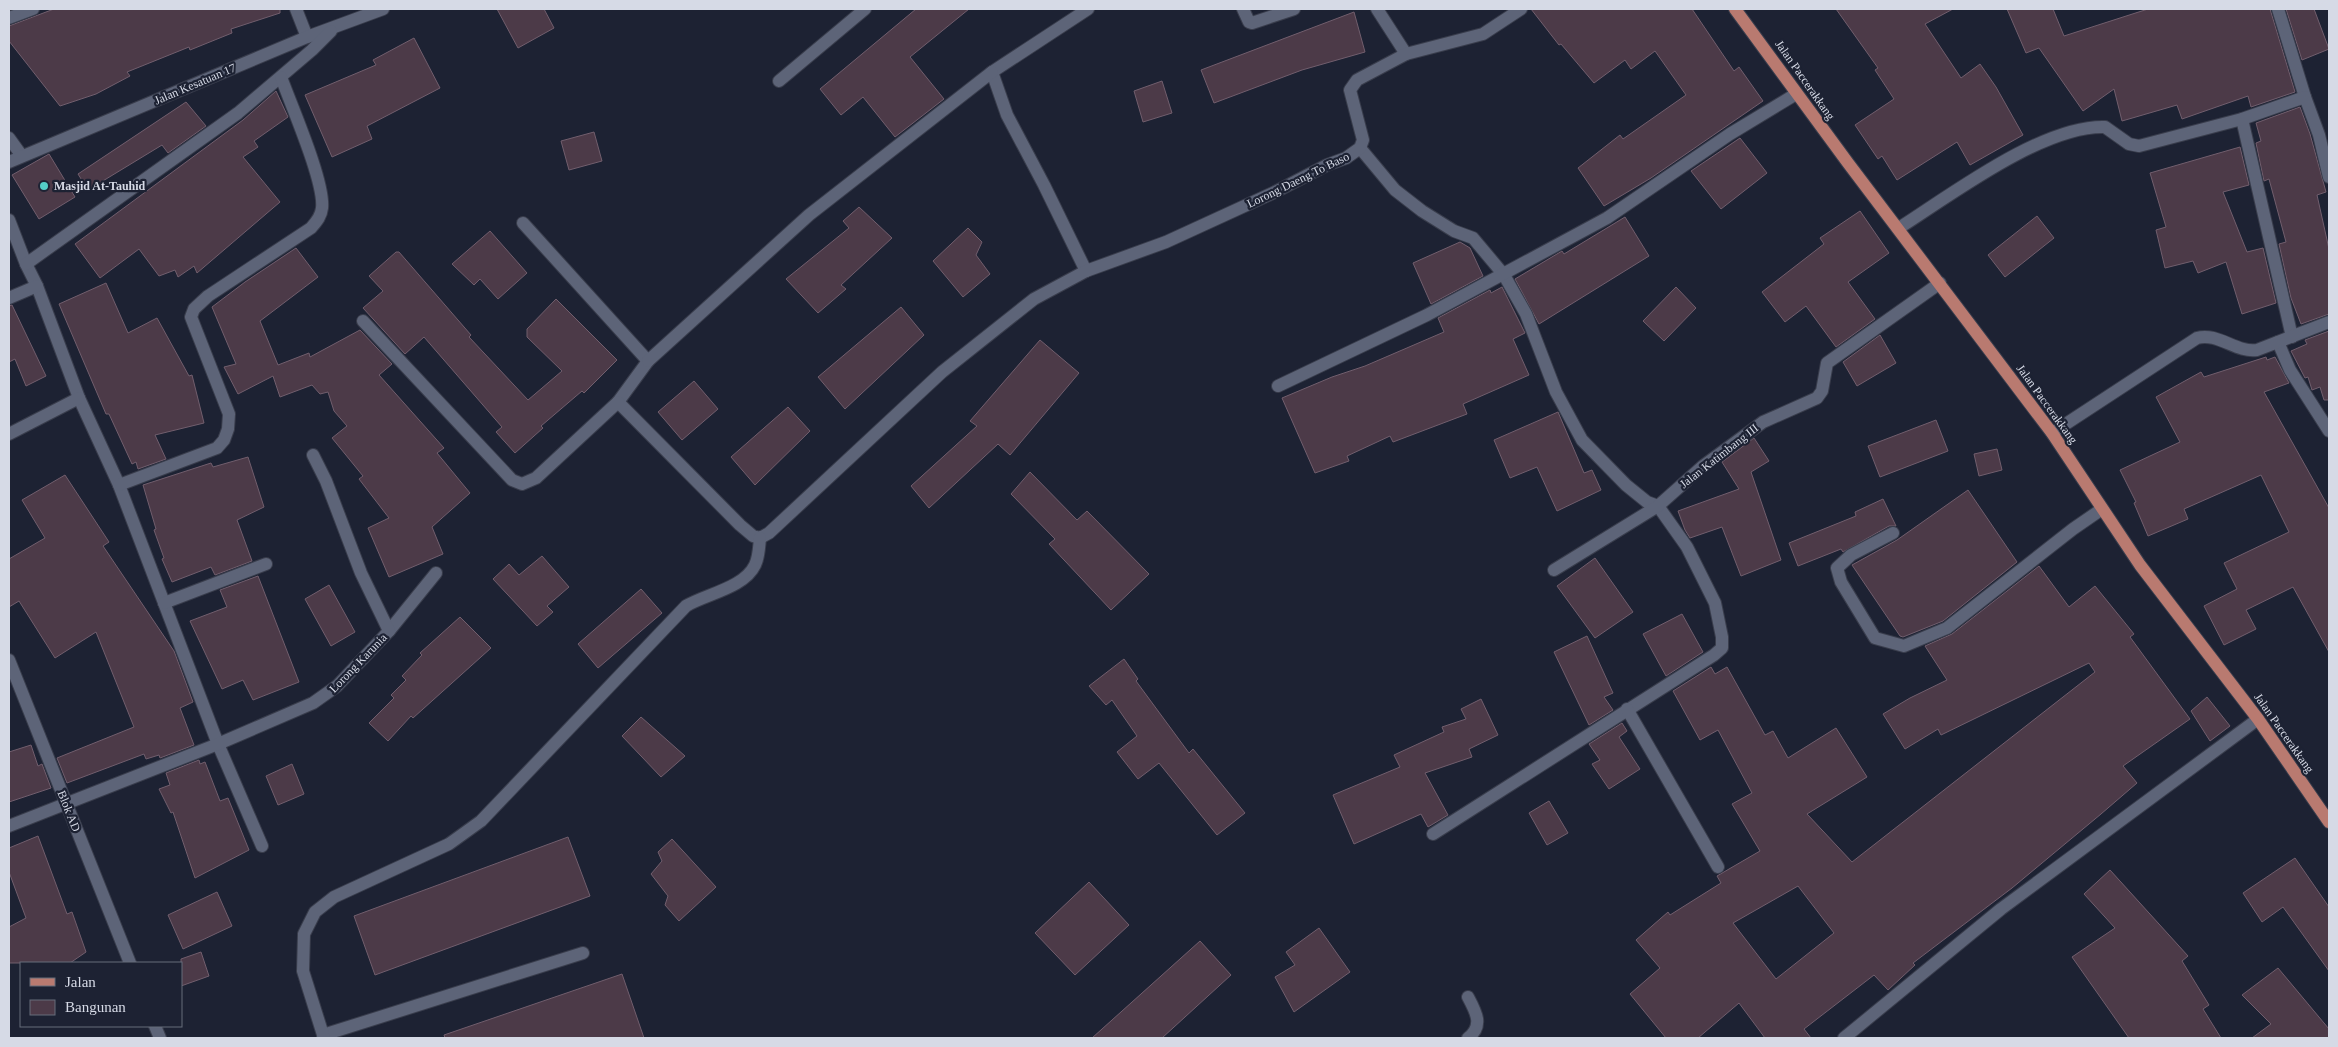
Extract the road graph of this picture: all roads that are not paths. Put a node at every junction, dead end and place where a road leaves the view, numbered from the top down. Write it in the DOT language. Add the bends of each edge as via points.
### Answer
graph roads {
  1 [pos="32,9"];
  2 [pos="296,9"];
  3 [pos="383,9"];
  4 [pos="865,9"];
  5 [pos="1088,9"];
  6 [pos="1243,9"];
  7 [pos="1294,9"];
  8 [pos="1378,9"];
  9 [pos="1521,9"];
  10 [pos="1734,9"];
  11 [pos="2278,9"];
  12 [pos="9,18"];
  13 [pos="332,29"];
  14 [pos="307,37"];
  15 [pos="1406,54"];
  16 [pos="992,72"];
  17 [pos="280,77"];
  18 [pos="779,81"];
  19 [pos="1796,94"];
  20 [pos="2305,96"];
  21 [pos="2242,119"];
  22 [pos="9,138"];
  23 [pos="1360,148"];
  24 [pos="22,156"];
  25 [pos="9,162"];
  26 [pos="2329,178"];
  27 [pos="9,220"];
  28 [pos="523,223"];
  29 [pos="1899,228"];
  30 [pos="26,264"];
  31 [pos="1086,272"];
  32 [pos="1504,275"];
  33 [pos="1940,283"];
  34 [pos="37,286"];
  35 [pos="9,298"];
  36 [pos="363,321"];
  37 [pos="2329,322"];
  38 [pos="2292,337"];
  39 [pos="2278,342"];
  40 [pos="648,362"];
  41 [pos="1278,386"];
  42 [pos="79,398"];
  43 [pos="618,402"];
  44 [pos="2329,431"];
  45 [pos="2052,433"];
  46 [pos="9,434"];
  47 [pos="313,454"];
  48 [pos="119,485"];
  49 [pos="1658,506"];
  50 [pos="2102,509"];
  51 [pos="1893,533"];
  52 [pos="760,538"];
  53 [pos="266,564"];
  54 [pos="1554,570"];
  55 [pos="436,572"];
  56 [pos="164,603"];
  57 [pos="389,631"];
  58 [pos="9,660"];
  59 [pos="1627,709"];
  60 [pos="2258,719"];
  61 [pos="218,744"];
  62 [pos="66,804"];
  63 [pos="2329,822"];
  64 [pos="9,826"];
  65 [pos="1433,834"];
  66 [pos="262,846"];
  67 [pos="1718,867"];
  68 [pos="583,953"];
  69 [pos="130,962"];
  70 [pos="1468,997"];
  71 [pos="323,1036"];
  72 [pos="1468,1038"];
  73 [pos="1844,1038"];
  1 -- 12 [label="street"];
  2 -- 14 [label="street"];
  3 -- 13 [label="street, Jalan Kesatuan 17"];
  4 -- 18 [label="street"];
  5 -- 16 [label="street"];
  6 -- 7 [label="street" via="1252,23"];
  8 -- 15 [label="street"];
  9 -- 15 [label="street, Lorong Daeng To Baso" via="1483,34"];
  10 -- 19 [label="main road, Jalan Paccerakkang" via="1762,43"];
  11 -- 20 [label="street"];
  13 -- 14 [label="street, Jalan Kesatuan 17"];
  13 -- 17 [label="street"];
  14 -- 24 [label="street, Jalan Kesatuan 17"];
  15 -- 23 [label="street, Lorong Daeng To Baso" via="1357,80 1350,90 1363,140"];
  16 -- 31 [label="street" via="1007,115"];
  16 -- 40 [label="street" via="809,215"];
  17 -- 30 [label="street" via="238,113"];
  17 -- 48 [label="street" via="319,184 322,210 310,228 208,296 194,309 191,317 229,414 224,440 217,448"];
  19 -- 29 [label="main road, Jalan Paccerakkang"];
  19 -- 32 [label="street" via="1730,134 1607,218"];
  20 -- 21 [label="street"];
  20 -- 26 [label="street"];
  21 -- 29 [label="street" via="2135,147 2105,127 2086,128 2060,136 1998,166"];
  21 -- 38 [label="street"];
  22 -- 24 [label="street"];
  23 -- 31 [label="street, Lorong Daeng To Baso" via="1346,158 1166,242"];
  23 -- 32 [label="street" via="1395,190 1454,231 1473,238"];
  24 -- 25 [label="street, Jalan Kesatuan 17"];
  27 -- 30 [label="street"];
  28 -- 40 [label="street"];
  29 -- 33 [label="main road, Jalan Paccerakkang"];
  30 -- 34 [label="street"];
  31 -- 52 [label="street, Lorong Daeng To Baso" via="1034,299 982,338"];
  32 -- 41 [label="street"];
  32 -- 49 [label="street" via="1526,314 1556,392 1582,440 1626,485 1647,502"];
  33 -- 45 [label="main road, Jalan Paccerakkang"];
  33 -- 49 [label="street, Jalan Katimbang III" via="1827,363 1818,398 1763,422 1740,437"];
  34 -- 35 [label="street"];
  34 -- 42 [label="street"];
  36 -- 43 [label="street" via="512,480 522,484 536,478"];
  37 -- 38 [label="street"];
  38 -- 39 [label="street"];
  39 -- 44 [label="street" via="2290,370"];
  39 -- 45 [label="street" via="2247,351 2212,337 2198,338"];
  40 -- 43 [label="street"];
  42 -- 46 [label="street"];
  42 -- 48 [label="street"];
  43 -- 52 [label="street" via="740,525"];
  45 -- 50 [label="main road, Jalan Paccerakkang"];
  47 -- 57 [label="street, Lorong Karunia" via="361,573"];
  48 -- 56 [label="street"];
  49 -- 54 [label="street, Jalan Katimbang III"];
  49 -- 59 [label="street" via="1687,547 1707,585 1715,602 1723,644 1714,655"];
  50 -- 51 [label="street" via="1947,628 1904,646 1875,638 1840,582 1837,568 1851,554"];
  50 -- 60 [label="main road, Jalan Paccerakkang" via="2140,565"];
  52 -- 71 [label="street" via="755,565 750,573 731,587 686,606 481,821 449,844 334,897 315,912 304,934 303,971"];
  53 -- 56 [label="street"];
  55 -- 57 [label="street"];
  56 -- 61 [label="street"];
  57 -- 61 [label="street, Lorong Karunia" via="326,695"];
  58 -- 62 [label="street, Blok AD"];
  59 -- 65 [label="street"];
  59 -- 67 [label="street"];
  60 -- 63 [label="main road, Jalan Paccerakkang"];
  60 -- 73 [label="street" via="2001,909"];
  61 -- 62 [label="street, Lorong Karunia"];
  61 -- 66 [label="street"];
  62 -- 64 [label="street, Lorong Karunia"];
  62 -- 69 [label="street, Blok AD"];
  68 -- 71 [label="street"];
  70 -- 72 [label="street" via="1478,1026"];
}
